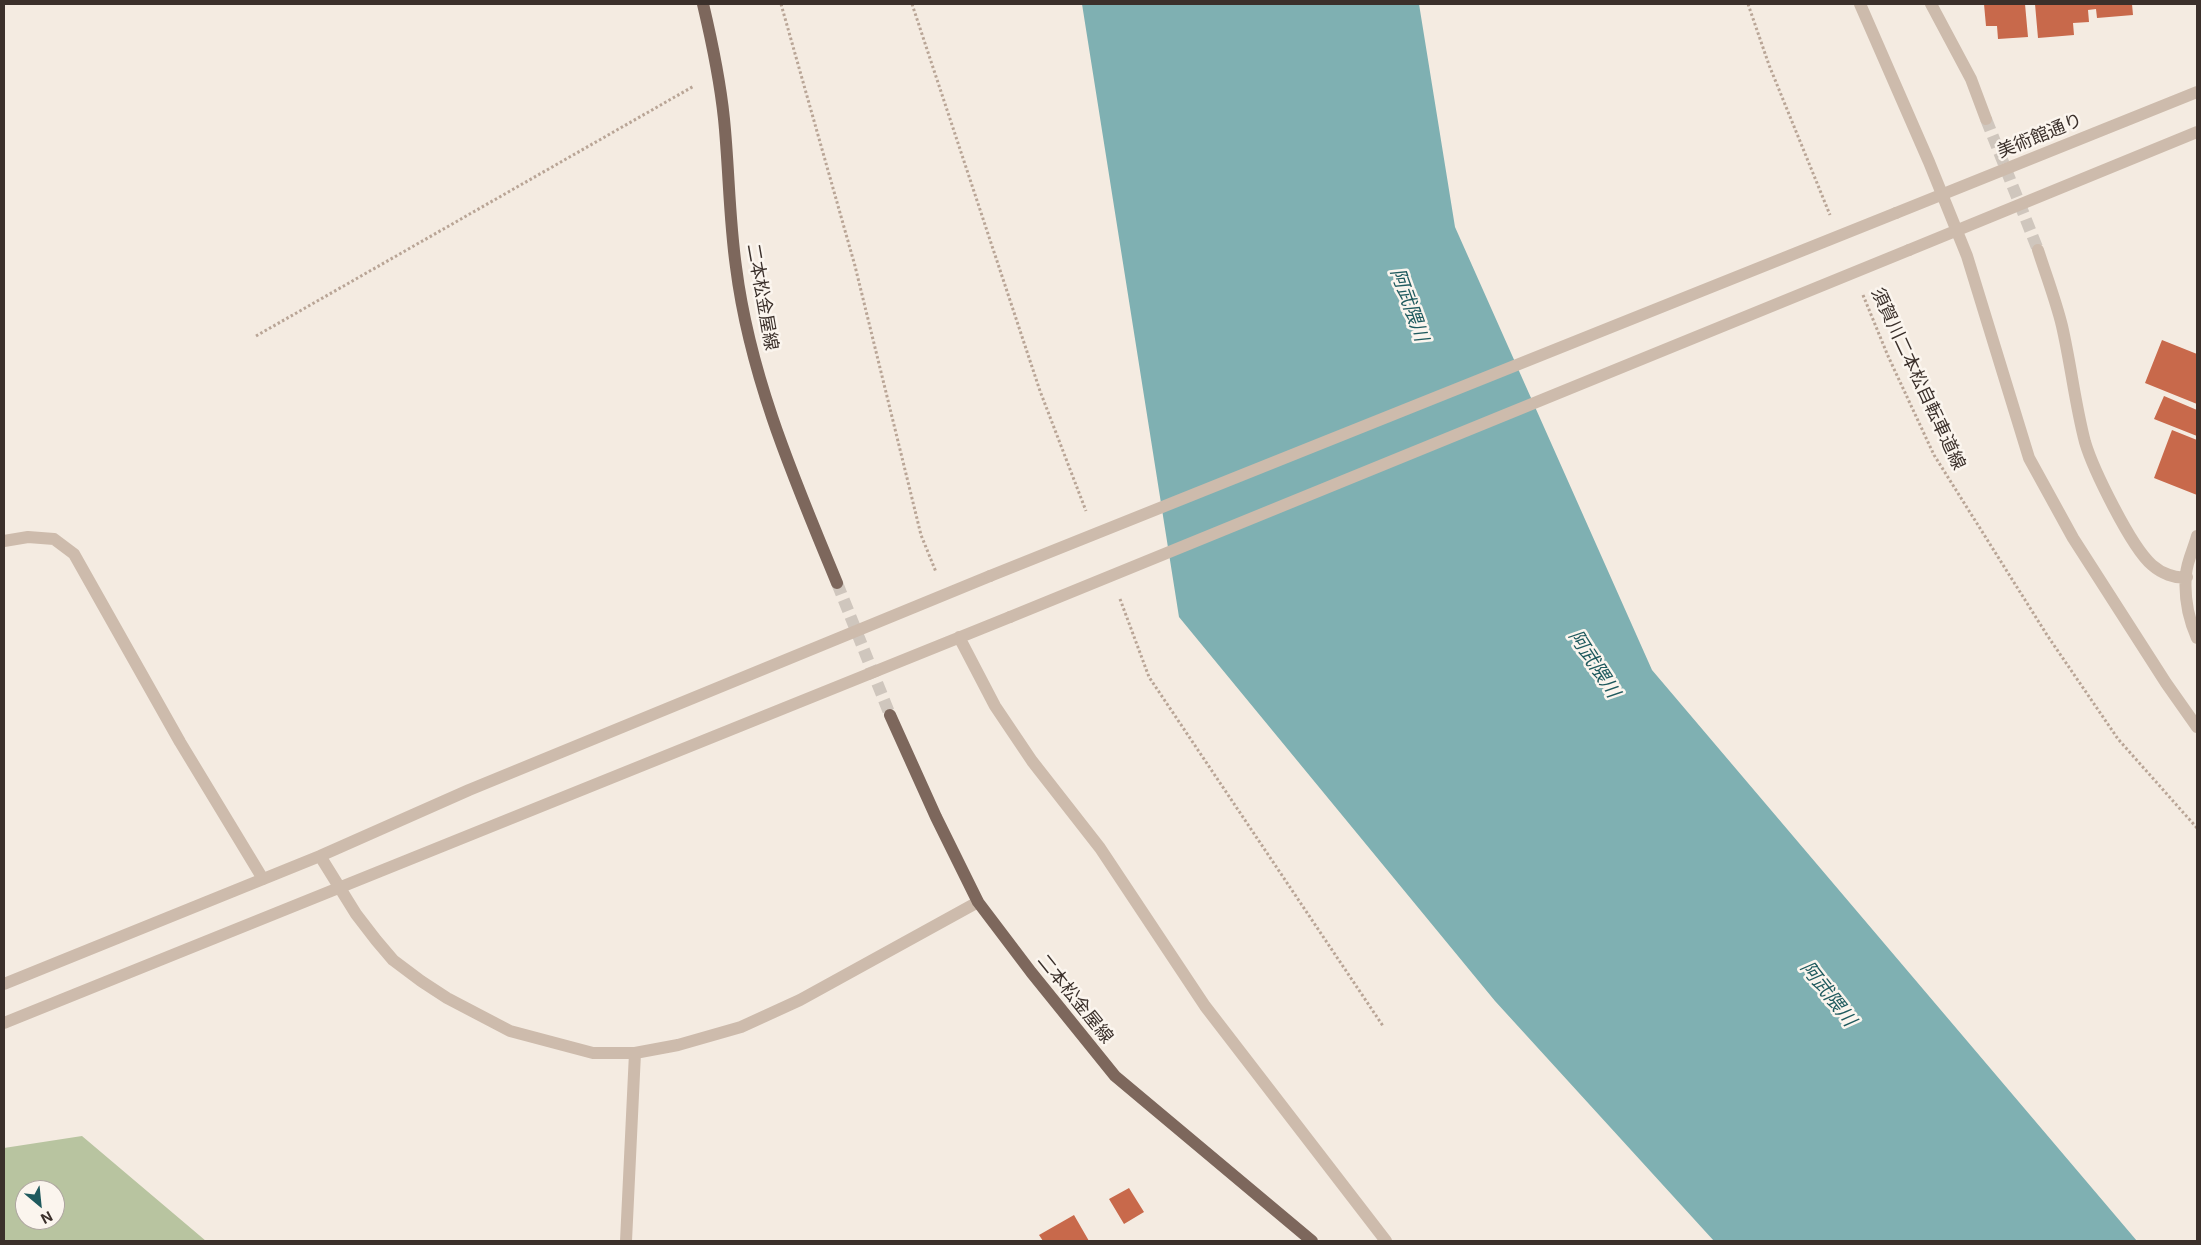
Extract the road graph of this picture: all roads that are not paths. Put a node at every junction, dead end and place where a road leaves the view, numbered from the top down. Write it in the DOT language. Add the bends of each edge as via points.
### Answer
graph roads {
  1 [pos="703,4"];
  2 [pos="1860,4"];
  3 [pos="1931,4"];
  4 [pos="2197,92"];
  5 [pos="1986,120"];
  6 [pos="2197,132"];
  7 [pos="1941,195"];
  8 [pos="1955,231"];
  9 [pos="2038,250"];
  10 [pos="2197,536"];
  11 [pos="4,541"];
  12 [pos="2187,577"];
  13 [pos="838,583"];
  14 [pos="959,637"];
  15 [pos="2197,638"];
  16 [pos="890,714"];
  17 [pos="2197,727"];
  18 [pos="320,856"];
  19 [pos="263,879"];
  20 [pos="339,887"];
  21 [pos="978,902"];
  22 [pos="4,984"];
  23 [pos="4,1023"];
  24 [pos="635,1053"];
  25 [pos="626,1241"];
  26 [pos="1312,1241"];
  27 [pos="1386,1241"];
  1 -- 13 [label="main road, 二本松金屋線" via="724,118 736,267 748,337 789,467"];
  2 -- 7 [label="street"];
  3 -- 5 [label="street" via="1971,79"];
  4 -- 7 [label="street, 美術館通り"];
  6 -- 8 [label="street"];
  7 -- 8 [label="street"];
  7 -- 18 [label="street, 美術館通り, bridge" via="945,593 470,790"];
  8 -- 14 [label="street, bridge"];
  8 -- 17 [label="street" via="1967,256 2029,458 2073,538"];
  9 -- 12 [label="street" via="2062,326 2092,462 2134,542 2152,565 2179,578"];
  10 -- 12 [label="street"];
  11 -- 19 [label="street" via="28,537 54,539 74,554 180,742"];
  12 -- 15 [label="street" via="2187,607"];
  14 -- 20 [label="street"];
  14 -- 27 [label="street" via="995,706 1032,761 1100,848 1205,1006"];
  16 -- 21 [label="main road, 二本松金屋線"];
  18 -- 19 [label="street, 美術館通り"];
  18 -- 20 [label="street"];
  19 -- 22 [label="street, 美術館通り"];
  20 -- 23 [label="street"];
  20 -- 24 [label="street" via="393,960 447,998 510,1031 593,1053"];
  21 -- 24 [label="street" via="800,1000 741,1027"];
  21 -- 26 [label="main road, 二本松金屋線" via="1115,1076"];
  24 -- 25 [label="street"];
}
